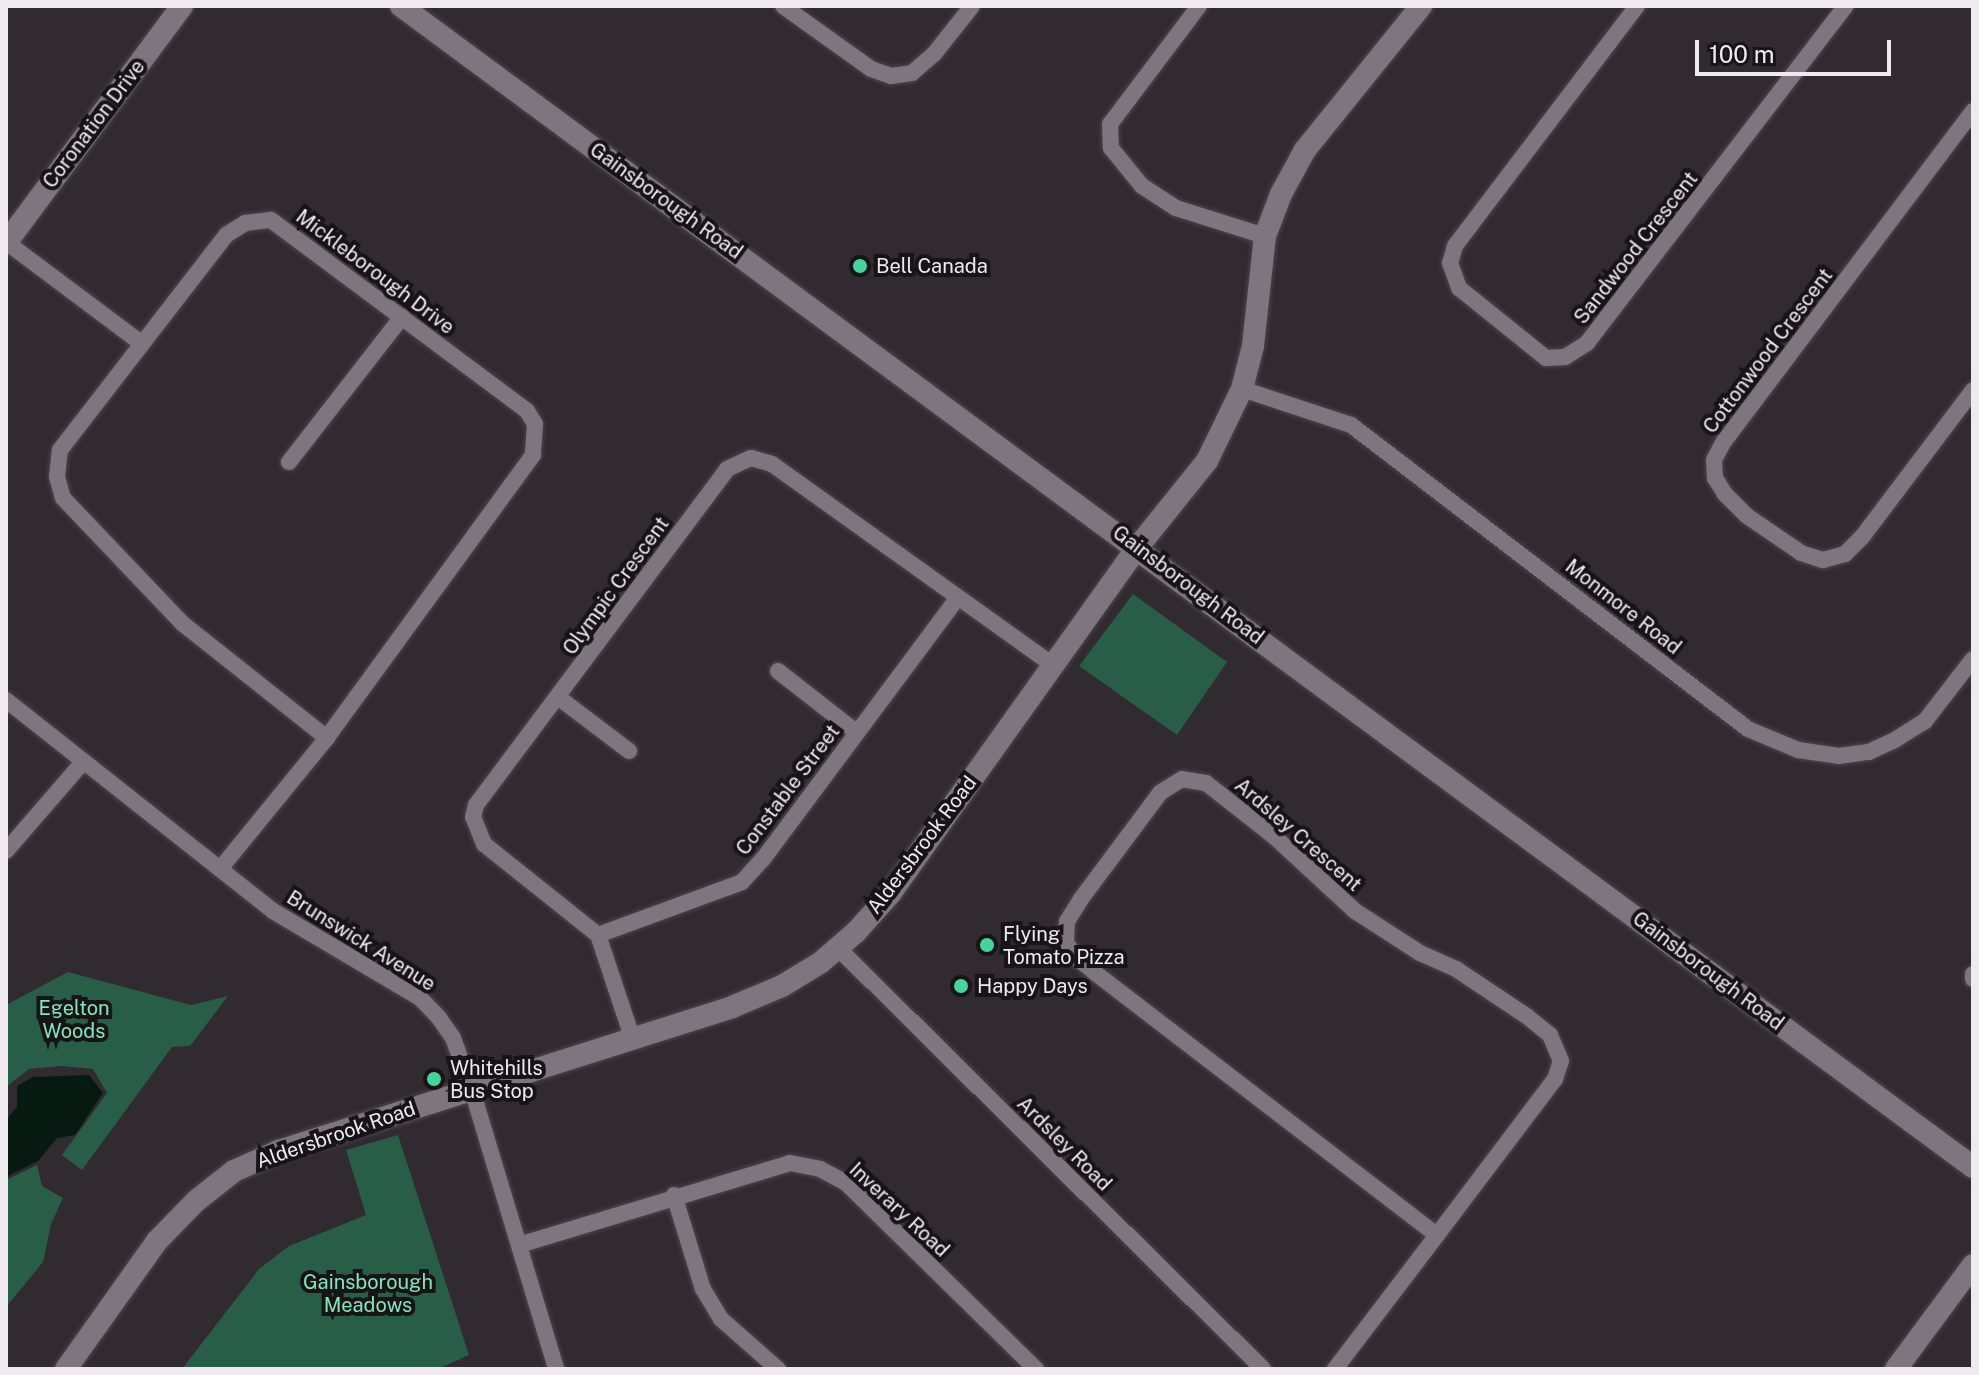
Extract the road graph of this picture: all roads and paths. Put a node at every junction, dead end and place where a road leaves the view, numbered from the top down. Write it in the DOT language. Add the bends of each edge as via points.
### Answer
graph roads {
  1 [pos="182,6"];
  2 [pos="401,6"];
  3 [pos="783,6"];
  4 [pos="972,6"];
  5 [pos="1199,6"];
  6 [pos="1421,6"];
  7 [pos="1637,6"];
  8 [pos="1846,6"];
  9 [pos="1973,111"];
  10 [pos="1265,236"];
  11 [pos="6,242"];
  12 [pos="402,317"];
  13 [pos="141,343"];
  14 [pos="1242,389"];
  15 [pos="1973,390"];
  16 [pos="289,462"];
  17 [pos="1137,548"];
  18 [pos="957,599"];
  19 [pos="1973,659"];
  20 [pos="1053,665"];
  21 [pos="778,671"];
  22 [pos="559,698"];
  23 [pos="6,700"];
  24 [pos="856,732"];
  25 [pos="327,738"];
  26 [pos="629,751"];
  27 [pos="83,762"];
  28 [pos="6,851"];
  29 [pos="220,869"];
  30 [pos="598,935"];
  31 [pos="838,948"];
  32 [pos="632,1037"];
  33 [pos="472,1090"];
  34 [pos="1973,1167"];
  35 [pos="674,1195"];
  36 [pos="1437,1235"];
  37 [pos="519,1245"];
  38 [pos="1973,1265"];
  39 [pos="66,1369"];
  40 [pos="556,1369"];
  41 [pos="778,1369"];
  42 [pos="1036,1369"];
  43 [pos="1263,1369"];
  44 [pos="1335,1369"];
  45 [pos="1896,1369"];
  1 -- 11 [label="street, Coronation Drive"];
  2 -- 17 [label="street, Gainsborough Road"];
  3 -- 4 [label="street" via="871,69 891,76 912,73 934,54"];
  5 -- 10 [label="street" via="1110,124 1111,148 1142,186 1176,208"];
  6 -- 10 [label="street, Aldersbrook Road" via="1305,150"];
  7 -- 8 [label="street, Sandwood Crescent" via="1452,255 1459,288 1546,358 1565,357 1587,343"];
  9 -- 15 [label="street, Cottonwood Crescent" via="1724,441 1714,460 1715,478 1747,516 1801,553 1823,560 1845,554"];
  10 -- 14 [label="street, Aldersbrook Road" via="1253,346"];
  11 -- 13 [label="street"];
  12 -- 13 [label="street, Mickleborough Drive" via="271,220 245,223 226,235"];
  12 -- 16 [label="street"];
  12 -- 25 [label="street, Mickleborough Drive" via="527,411 535,424 533,455"];
  13 -- 25 [label="street, Mickleborough Drive" via="60,450 57,477 63,498 183,624"];
  14 -- 17 [label="street, Aldersbrook Road" via="1207,461"];
  14 -- 19 [label="street, Monmore Road" via="1351,425 1748,729 1798,750 1839,756 1869,752 1893,741 1925,721"];
  17 -- 20 [label="street, Aldersbrook Road"];
  17 -- 34 [label="street, Gainsborough Road"];
  18 -- 20 [label="street, Olympic Crescent"];
  18 -- 22 [label="street, Olympic Crescent" via="772,464 751,458 727,469"];
  18 -- 24 [label="street, Constable Street"];
  20 -- 31 [label="street, Aldersbrook Road" via="890,894"];
  21 -- 24 [label="street"];
  22 -- 26 [label="street"];
  22 -- 30 [label="street, Olympic Crescent" via="476,805 473,817 484,844"];
  23 -- 27 [label="street, Brunswick Avenue"];
  24 -- 30 [label="street, Constable Street" via="742,882"];
  25 -- 29 [label="street, Mickleborough Drive"];
  27 -- 28 [label="street"];
  27 -- 29 [label="street, Brunswick Avenue"];
  29 -- 33 [label="street, Brunswick Avenue" via="273,911 420,998 453,1038"];
  30 -- 32 [label="street"];
  31 -- 32 [label="street, Aldersbrook Road" via="782,986"];
  31 -- 43 [label="street, Ardsley Road"];
  32 -- 33 [label="street, Aldersbrook Road"];
  33 -- 37 [label="street, Brunswick Avenue"];
  33 -- 39 [label="street, Aldersbrook Road" via="279,1151 234,1171 157,1241"];
  35 -- 37 [label="street, Inverary Road"];
  35 -- 41 [label="street" via="703,1289 721,1319"];
  35 -- 42 [label="street, Inverary Road" via="790,1163 820,1169 846,1183"];
  36 -- 36 [label="street, Ardsley Crescent" via="1094,972 1066,943 1067,921 1081,899 1160,793 1182,779 1206,783 1355,911 1420,953 1456,969 1550,1035 1561,1061 1555,1079"];
  36 -- 44 [label="street, Ardsley Crescent"];
  37 -- 40 [label="street, Brunswick Avenue"];
  38 -- 45 [label="street"];
}
